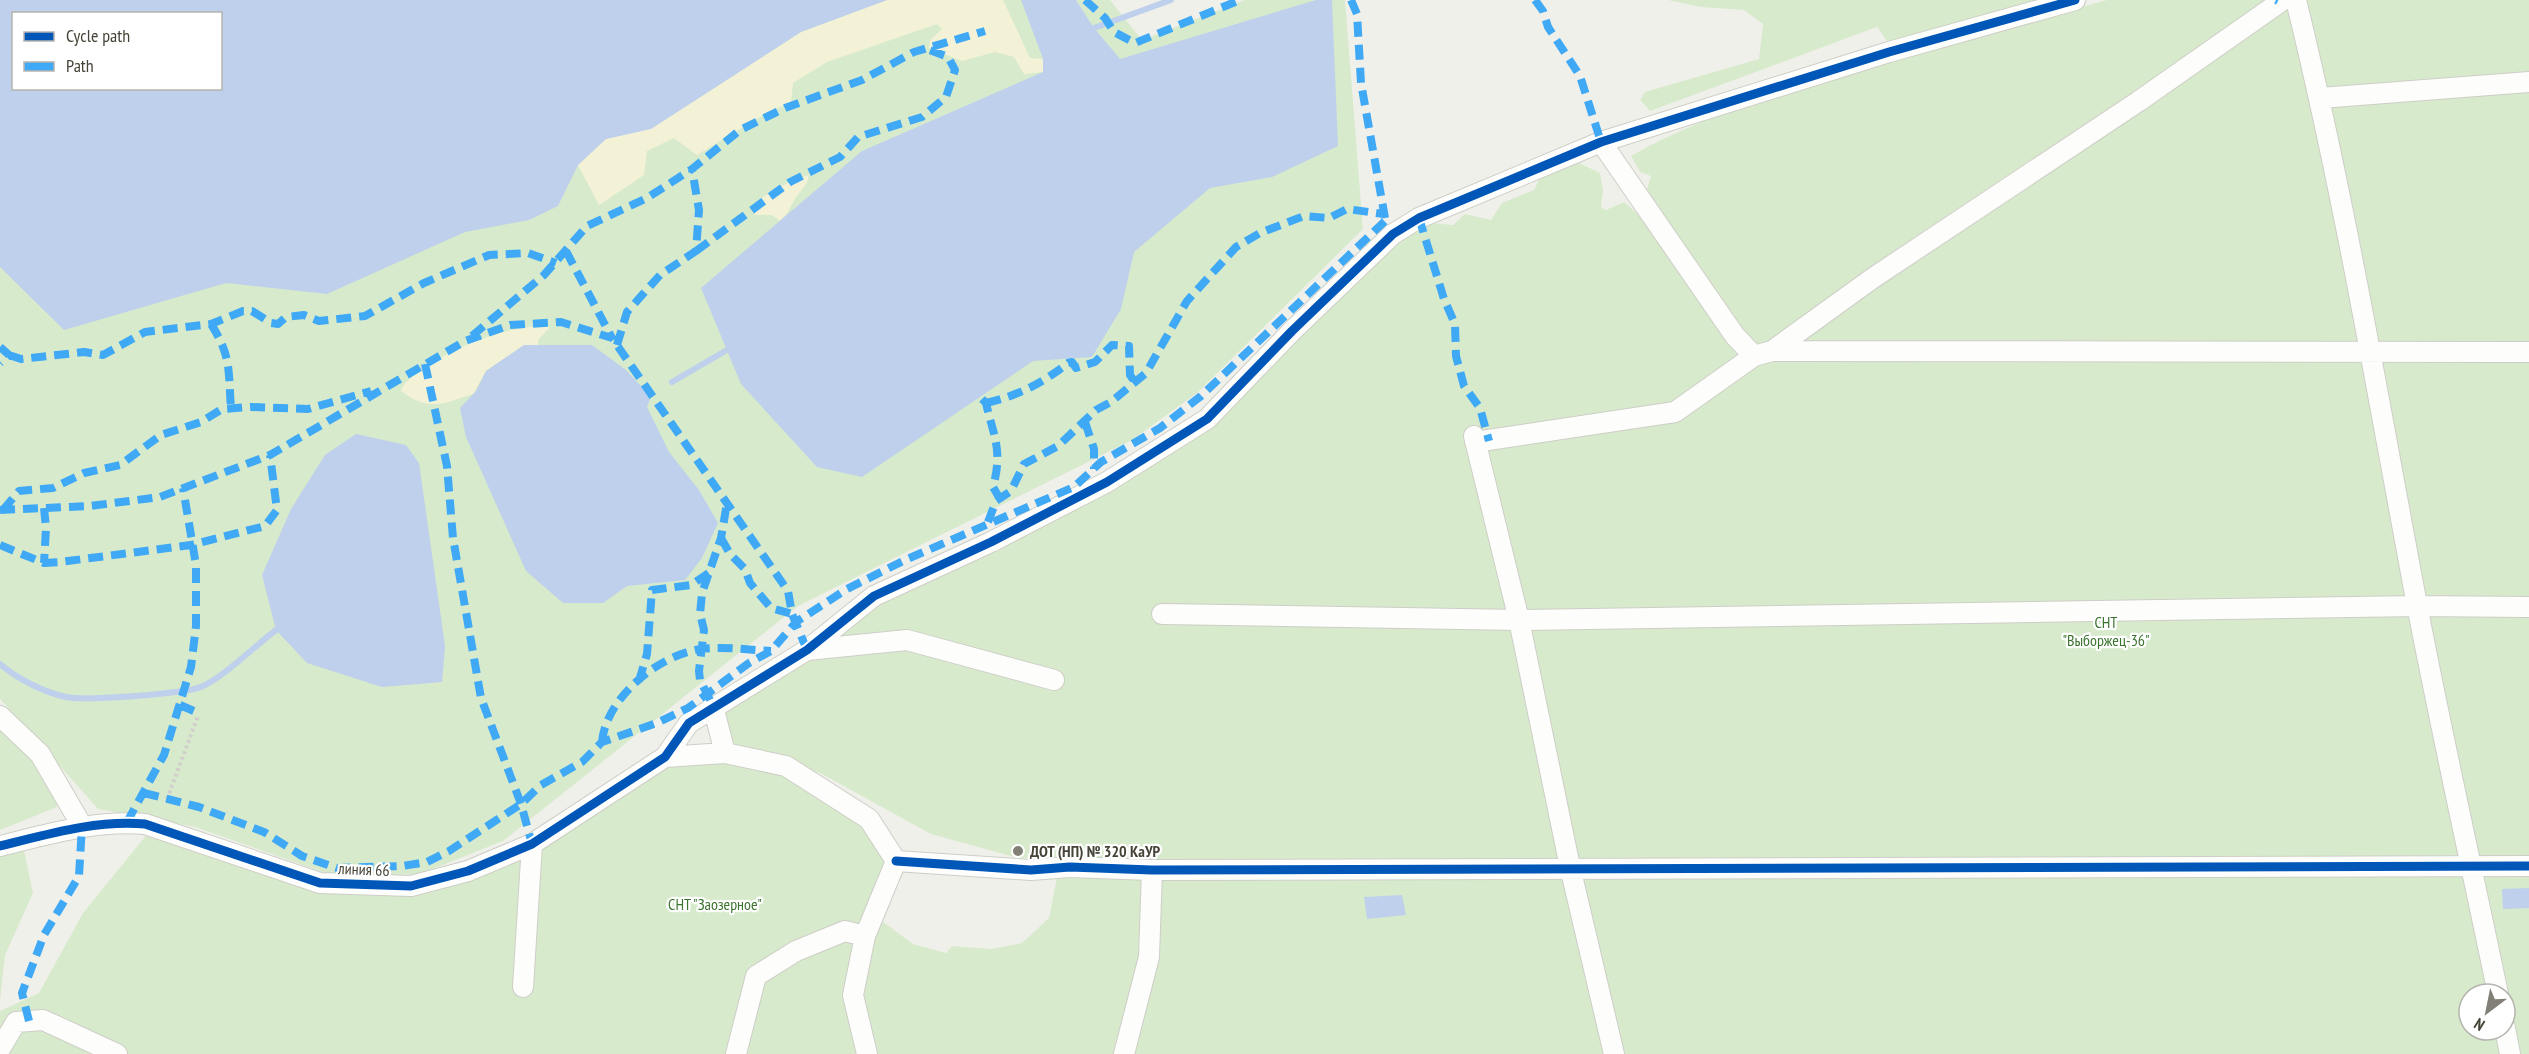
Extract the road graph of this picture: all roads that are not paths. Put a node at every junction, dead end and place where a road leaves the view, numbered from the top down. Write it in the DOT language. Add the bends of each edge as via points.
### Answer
graph roads {
  1 [pos="2075,0"];
  2 [pos="2283,0"];
  3 [pos="2296,0"];
  4 [pos="2529,82"];
  5 [pos="2320,98"];
  6 [pos="1601,142"];
  7 [pos="2529,352"];
  8 [pos="2371,353"];
  9 [pos="1763,354"];
  10 [pos="2418,606"];
  11 [pos="2529,607"];
  12 [pos="1162,614"];
  13 [pos="1519,620"];
  14 [pos="807,650"];
  15 [pos="1054,680"];
  16 [pos="714,706"];
  17 [pos="0,716"];
  18 [pos="725,753"];
  19 [pos="665,757"];
  20 [pos="82,826"];
  21 [pos="532,844"];
  22 [pos="0,846"];
  23 [pos="896,861"];
  24 [pos="2471,866"];
  25 [pos="2529,866"];
  26 [pos="1570,867"];
  27 [pos="1152,870"];
  28 [pos="865,936"];
  29 [pos="2495,982"];
  30 [pos="523,987"];
  31 [pos="0,1049"];
  32 [pos="117,1054"];
  33 [pos="736,1054"];
  34 [pos="867,1054"];
  35 [pos="1124,1054"];
  36 [pos="1614,1054"];
  1 -- 6 [label="street" via="1974,26"];
  2 -- 9 [label="street"];
  3 -- 5 [label="street"];
  4 -- 5 [label="street"];
  5 -- 8 [label="street"];
  6 -- 9 [label="street" via="1735,336"];
  6 -- 14 [label="street" via="1404,226 1207,418 1107,482 991,542 873,596"];
  7 -- 8 [label="street"];
  8 -- 9 [label="street"];
  8 -- 10 [label="street"];
  9 -- 13 [label="street" via="1675,412 1474,439"];
  10 -- 11 [label="street"];
  10 -- 13 [label="street"];
  10 -- 24 [label="street"];
  12 -- 13 [label="street"];
  13 -- 26 [label="street"];
  14 -- 15 [label="street" via="907,640"];
  14 -- 16 [label="street"];
  16 -- 18 [label="street"];
  16 -- 19 [label="street, линия 66" via="688,723"];
  17 -- 20 [label="street" via="40,754"];
  18 -- 19 [label="street"];
  18 -- 23 [label="street" via="786,766 869,819"];
  19 -- 21 [label="street, линия 66"];
  20 -- 21 [label="street, линия 66" via="117,821 145,824 320,883 411,886 468,871"];
  20 -- 22 [label="street, линия 66"];
  21 -- 30 [label="street"];
  23 -- 27 [label="street" via="1031,870"];
  23 -- 28 [label="street"];
  24 -- 25 [label="street"];
  24 -- 26 [label="street"];
  24 -- 29 [label="street"];
  26 -- 27 [label="street"];
  26 -- 36 [label="street"];
  27 -- 35 [label="street" via="1149,957"];
  28 -- 33 [label="street" via="844,931 796,951 756,976"];
  28 -- 34 [label="street" via="854,996"];
  31 -- 32 [label="street" via="16,1022 43,1020"];
}
